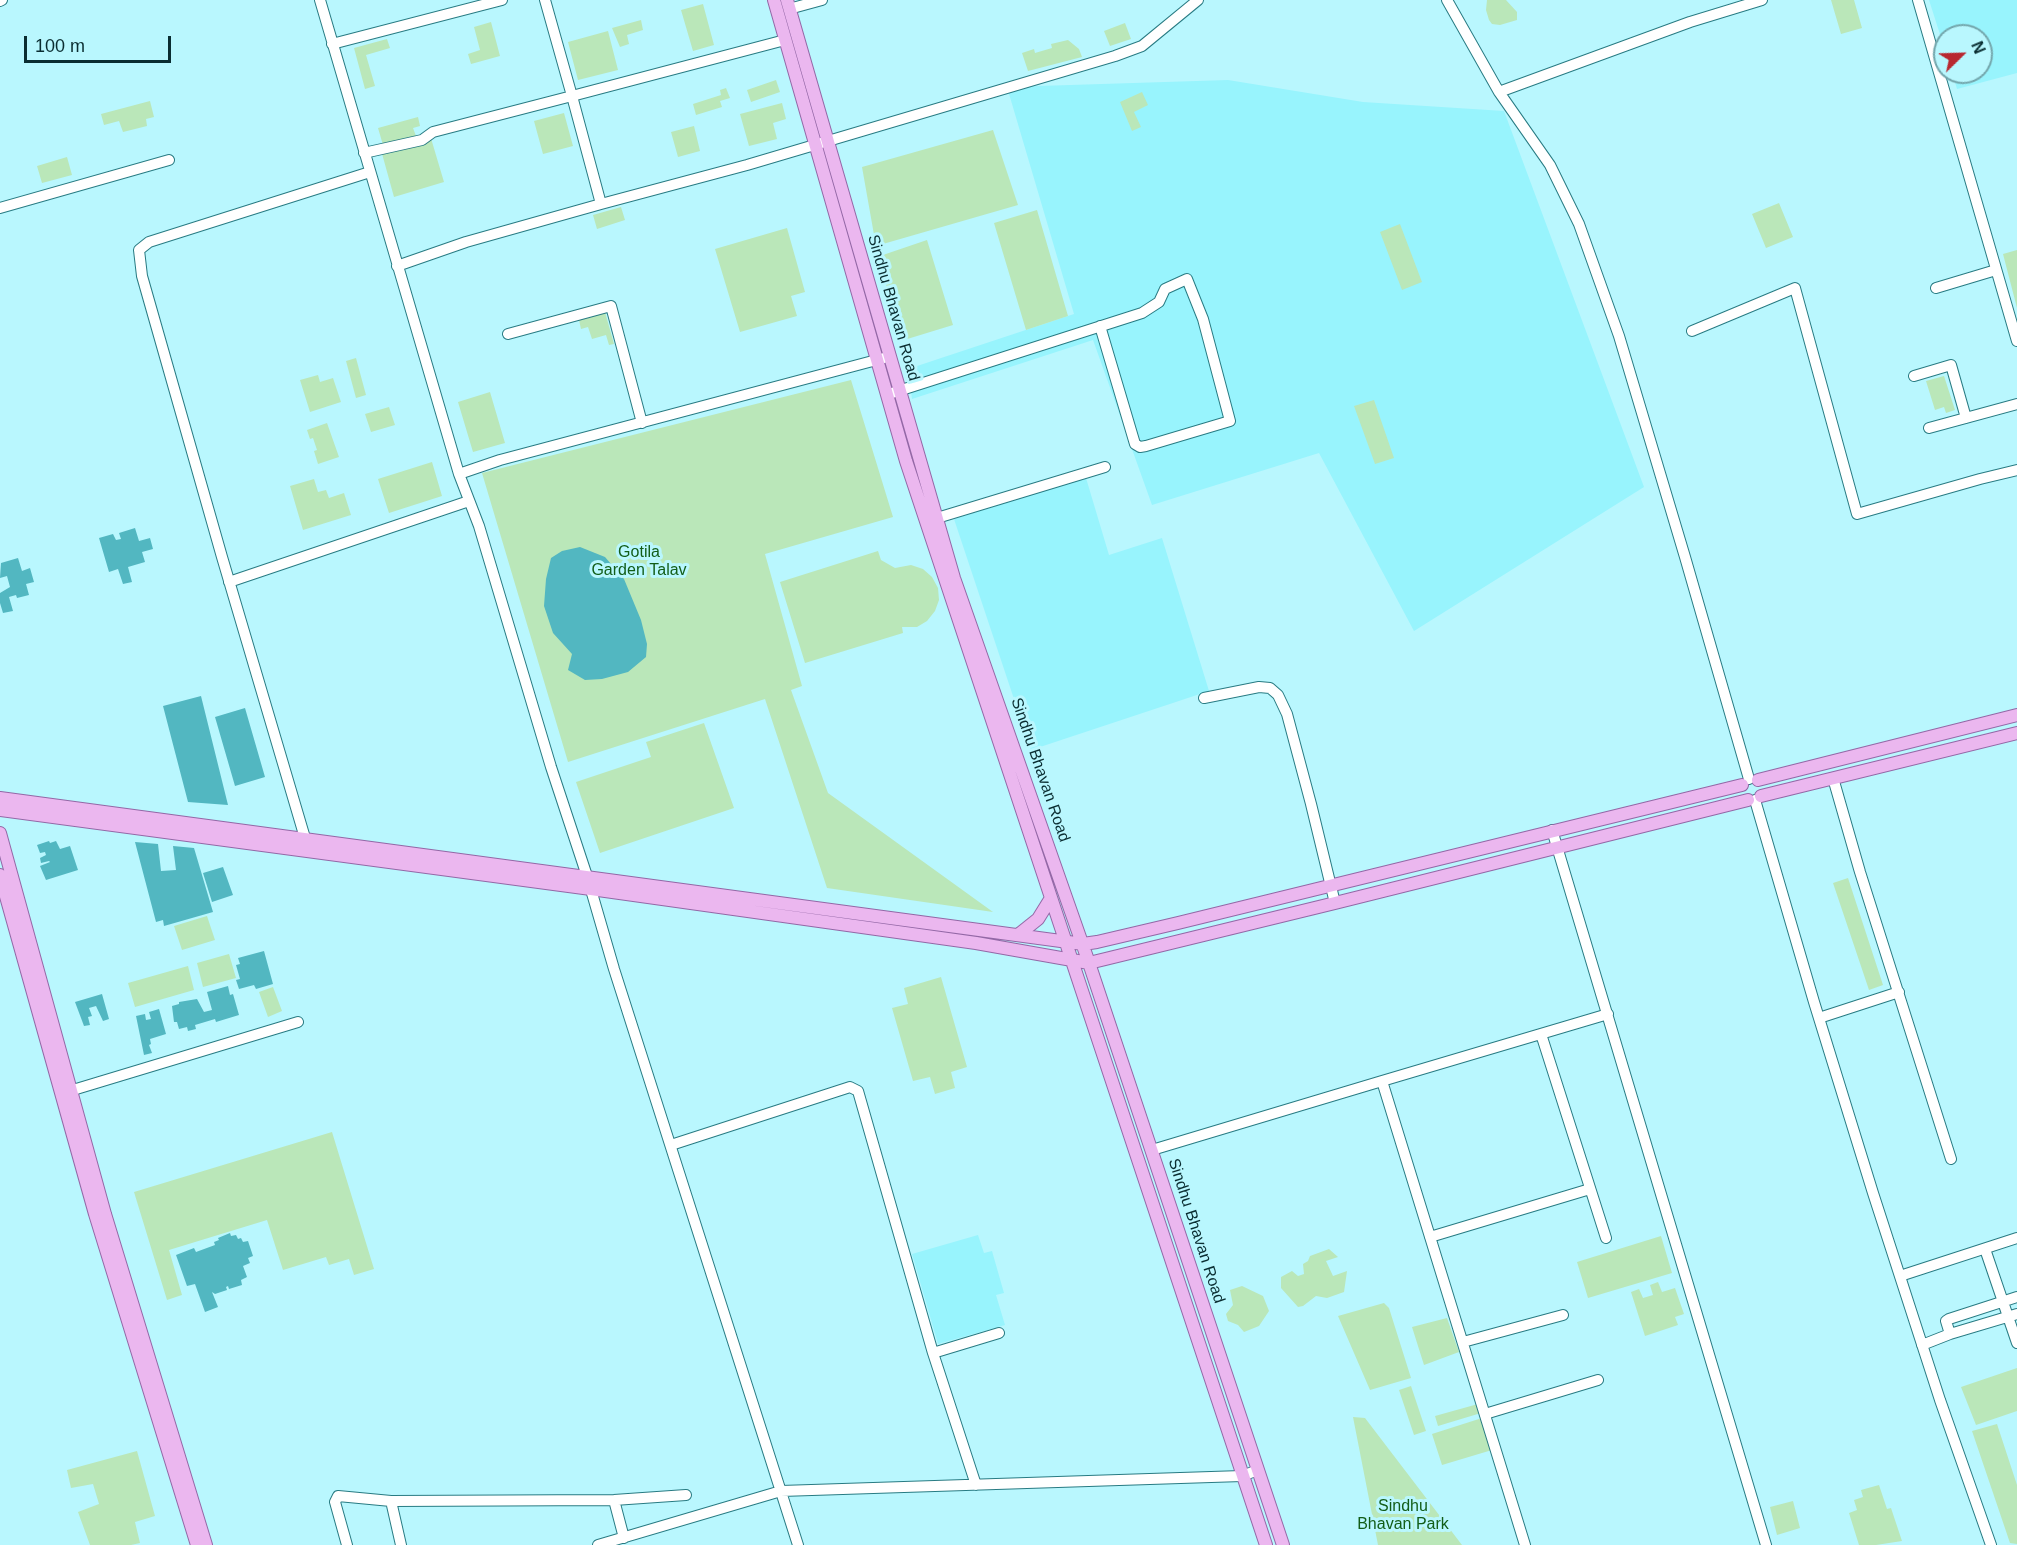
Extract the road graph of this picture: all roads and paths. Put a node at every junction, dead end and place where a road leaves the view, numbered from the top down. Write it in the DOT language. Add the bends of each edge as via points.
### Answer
graph roads {
  1 [pos="320,0"];
  2 [pos="502,0"];
  3 [pos="545,0"];
  4 [pos="774,0"];
  5 [pos="822,0"];
  6 [pos="1198,0"];
  7 [pos="1447,0"];
  8 [pos="1762,0"];
  9 [pos="1918,0"];
  10 [pos="788,4"];
  11 [pos="785,40"];
  12 [pos="332,44"];
  13 [pos="1498,92"];
  14 [pos="572,96"];
  15 [pos="821,141"];
  16 [pos="364,153"];
  17 [pos="169,160"];
  18 [pos="370,172"];
  19 [pos="601,204"];
  20 [pos="0,208"];
  21 [pos="397,266"];
  22 [pos="1996,270"];
  23 [pos="1936,288"];
  24 [pos="1100,326"];
  25 [pos="1692,331"];
  26 [pos="508,334"];
  27 [pos="2017,341"];
  28 [pos="883,358"];
  29 [pos="1914,376"];
  30 [pos="893,392"];
  31 [pos="2017,404"];
  32 [pos="1966,418"];
  33 [pos="642,423"];
  34 [pos="1929,428"];
  35 [pos="1105,467"];
  36 [pos="2017,470"];
  37 [pos="459,474"];
  38 [pos="469,501"];
  39 [pos="937,519"];
  40 [pos="230,582"];
  41 [pos="1204,698"];
  42 [pos="2017,715"];
  43 [pos="2017,733"];
  44 [pos="1833,778"];
  45 [pos="1750,781"];
  46 [pos="0,798"];
  47 [pos="1755,798"];
  48 [pos="0,810"];
  49 [pos="1552,830"];
  50 [pos="0,832"];
  51 [pos="305,838"];
  52 [pos="1558,848"];
  53 [pos="0,874"];
  54 [pos="587,876"];
  55 [pos="1331,886"];
  56 [pos="591,889"];
  57 [pos="3,894"];
  58 [pos="1051,898"];
  59 [pos="1335,903"];
  60 [pos="1018,935"];
  61 [pos="1065,943"];
  62 [pos="1083,944"];
  63 [pos="1071,960"];
  64 [pos="1089,963"];
  65 [pos="1899,992"];
  66 [pos="1608,1014"];
  67 [pos="1819,1018"];
  68 [pos="298,1022"];
  69 [pos="1541,1034"];
  70 [pos="1382,1081"];
  71 [pos="66,1093"];
  72 [pos="670,1145"];
  73 [pos="1152,1150"];
  74 [pos="1951,1159"];
  75 [pos="1590,1189"];
  76 [pos="1430,1237"];
  77 [pos="1606,1238"];
  78 [pos="2017,1238"];
  79 [pos="1985,1249"];
  80 [pos="1900,1276"];
  81 [pos="2017,1297"];
  82 [pos="2003,1301"];
  83 [pos="1563,1315"];
  84 [pos="2013,1315"];
  85 [pos="999,1334"];
  86 [pos="1950,1334"];
  87 [pos="1463,1342"];
  88 [pos="2017,1343"];
  89 [pos="1922,1345"];
  90 [pos="933,1353"];
  91 [pos="1598,1380"];
  92 [pos="1485,1414"];
  93 [pos="1258,1470"];
  94 [pos="1242,1476"];
  95 [pos="976,1485"];
  96 [pos="780,1491"];
  97 [pos="686,1495"];
  98 [pos="614,1500"];
  99 [pos="391,1501"];
  100 [pos="624,1538"];
  101 [pos="197,1545"];
  102 [pos="206,1545"];
  103 [pos="347,1545"];
  104 [pos="401,1545"];
  105 [pos="598,1545"];
  106 [pos="798,1545"];
  107 [pos="1266,1545"];
  108 [pos="1283,1545"];
  109 [pos="1525,1545"];
  110 [pos="1766,1545"];
  111 [pos="1991,1545"];
  1 -- 12 [label="street"];
  2 -- 12 [label="street"];
  3 -- 14 [label="street"];
  4 -- 11 [label="main road, Sindhu Bhavan Road"];
  5 -- 10 [label="street"];
  6 -- 15 [label="street" via="1142,46"];
  7 -- 13 [label="street"];
  8 -- 13 [label="street"];
  9 -- 22 [label="street"];
  10 -- 15 [label="main road, Sindhu Bhavan Road"];
  11 -- 14 [label="street"];
  11 -- 15 [label="main road, Sindhu Bhavan Road"];
  12 -- 16 [label="street"];
  13 -- 45 [label="street" via="1550,165 1579,224 1619,336"];
  14 -- 16 [label="street"];
  14 -- 19 [label="street"];
  15 -- 19 [label="street"];
  15 -- 28 [label="main road, Sindhu Bhavan Road"];
  16 -- 18 [label="street"];
  17 -- 20 [label="street"];
  18 -- 21 [label="street"];
  18 -- 40 [label="street" via="149,242 139,250 142,276"];
  19 -- 21 [label="street"];
  21 -- 37 [label="street"];
  22 -- 23 [label="street"];
  22 -- 27 [label="street"];
  24 -- 24 [label="street" via="1135,444 1146,446 1230,422 1203,319 1188,279 1165,289 1159,302 1142,313"];
  24 -- 30 [label="street"];
  25 -- 36 [label="street" via="1795,288 1857,514"];
  26 -- 33 [label="street" via="610,306"];
  28 -- 30 [label="main road, Sindhu Bhavan Road"];
  28 -- 33 [label="street"];
  29 -- 32 [label="street" via="1951,365"];
  30 -- 39 [label="main road, Sindhu Bhavan Road"];
  30 -- 58 [label="main road, Sindhu Bhavan Road" via="906,461"];
  31 -- 32 [label="street"];
  32 -- 34 [label="street"];
  33 -- 37 [label="street"];
  35 -- 39 [label="street"];
  37 -- 38 [label="street"];
  38 -- 40 [label="street"];
  38 -- 54 [label="street"];
  39 -- 62 [label="main road, Sindhu Bhavan Road" via="954,578"];
  40 -- 51 [label="street"];
  41 -- 55 [label="street" via="1259,687 1270,688 1278,695 1287,714"];
  42 -- 45 [label="main road"];
  43 -- 44 [label="main road"];
  44 -- 47 [label="main road"];
  44 -- 65 [label="street"];
  45 -- 47 [label="main road" via="1762,785"];
  45 -- 47 [label="main road" via="1743,795"];
  45 -- 49 [label="main road"];
  46 -- 51 [label="main road"];
  47 -- 52 [label="main road"];
  47 -- 67 [label="street"];
  48 -- 56 [label="main road"];
  49 -- 52 [label="street"];
  49 -- 55 [label="main road"];
  50 -- 71 [label="main road"];
  51 -- 54 [label="main road"];
  52 -- 59 [label="main road"];
  52 -- 66 [label="street"];
  53 -- 57 [label="main road"];
  54 -- 56 [label="street"];
  54 -- 60 [label="main road"];
  55 -- 59 [label="street"];
  55 -- 62 [label="main road"];
  56 -- 63 [label="main road"];
  56 -- 72 [label="street"];
  57 -- 71 [label="main road"];
  58 -- 60 [label="main road" via="1038,919"];
  58 -- 61 [label="main road, Sindhu Bhavan Road"];
  59 -- 64 [label="main road"];
  60 -- 61 [label="main road"];
  61 -- 62 [label="main road"];
  61 -- 63 [label="main road, Sindhu Bhavan Road"];
  62 -- 64 [label="main road, Sindhu Bhavan Road"];
  63 -- 64 [label="main road"];
  63 -- 94 [label="main road, Sindhu Bhavan Road"];
  64 -- 73 [label="main road, Sindhu Bhavan Road"];
  65 -- 67 [label="street"];
  65 -- 74 [label="street"];
  66 -- 69 [label="street"];
  66 -- 110 [label="street"];
  67 -- 80 [label="street"];
  68 -- 71 [label="street"];
  69 -- 70 [label="street"];
  69 -- 75 [label="street"];
  70 -- 73 [label="street"];
  70 -- 76 [label="street"];
  71 -- 101 [label="main road" via="94,1214"];
  71 -- 102 [label="main road"];
  72 -- 90 [label="street" via="850,1087 858,1091"];
  72 -- 96 [label="street"];
  73 -- 93 [label="main road, Sindhu Bhavan Road"];
  75 -- 76 [label="street"];
  75 -- 77 [label="street"];
  76 -- 87 [label="street"];
  78 -- 79 [label="street"];
  79 -- 80 [label="street"];
  79 -- 82 [label="street"];
  80 -- 89 [label="street"];
  81 -- 82 [label="street"];
  82 -- 84 [label="street"];
  82 -- 86 [label="street" via="1949,1319 1946,1321"];
  83 -- 87 [label="street"];
  84 -- 86 [label="street"];
  84 -- 88 [label="street"];
  85 -- 90 [label="street"];
  86 -- 89 [label="street"];
  87 -- 92 [label="street"];
  89 -- 111 [label="street"];
  90 -- 95 [label="street"];
  91 -- 92 [label="street"];
  92 -- 109 [label="street"];
  93 -- 94 [label="street"];
  93 -- 108 [label="main road, Sindhu Bhavan Road"];
  94 -- 95 [label="street"];
  94 -- 107 [label="main road, Sindhu Bhavan Road"];
  95 -- 96 [label="street"];
  96 -- 100 [label="street"];
  96 -- 106 [label="street"];
  97 -- 98 [label="street"];
  98 -- 99 [label="street"];
  98 -- 100 [label="street"];
  99 -- 103 [label="street" via="338,1496 335,1503"];
  99 -- 104 [label="street"];
  100 -- 105 [label="street"];
}
